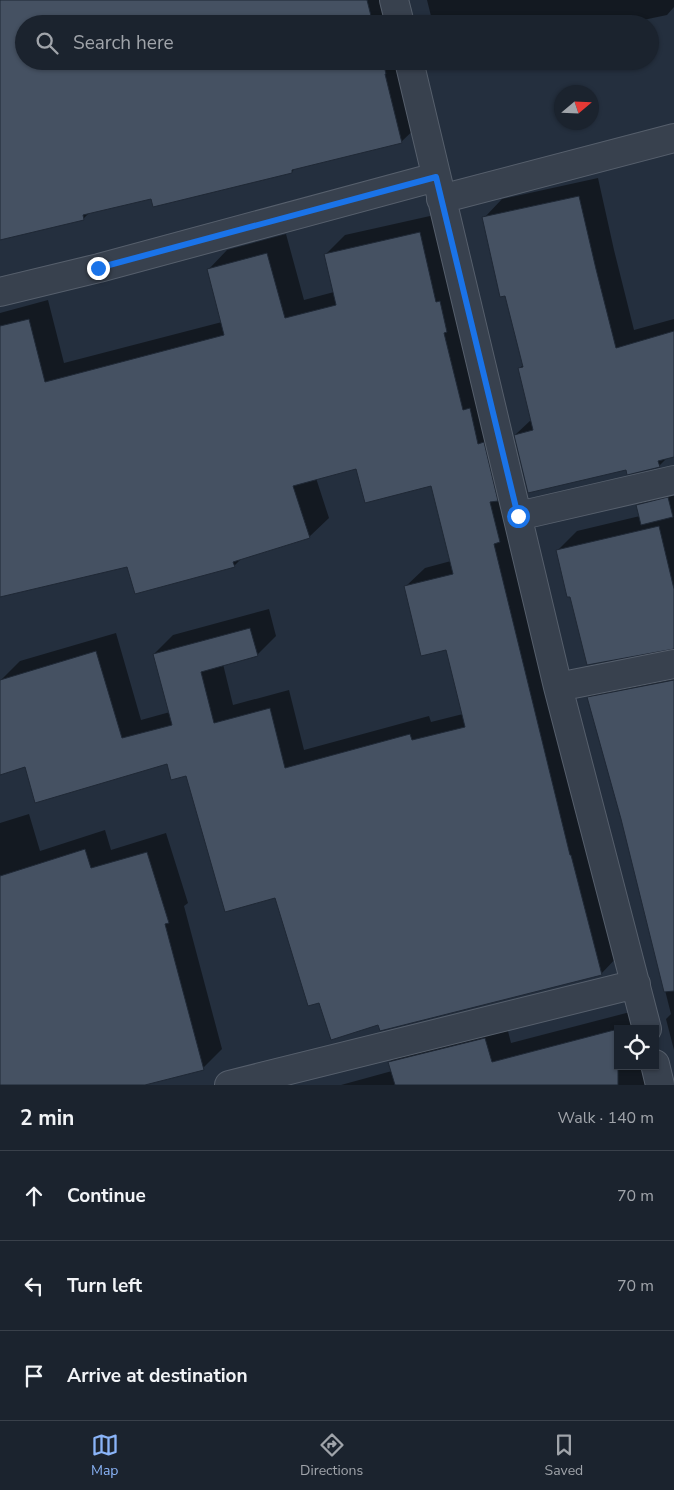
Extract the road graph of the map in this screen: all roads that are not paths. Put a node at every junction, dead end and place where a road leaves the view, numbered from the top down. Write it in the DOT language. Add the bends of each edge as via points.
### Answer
graph roads {
  1 [pos="394,0"];
  2 [pos="398,15"];
  3 [pos="410,70"];
  4 [pos="674,138"];
  5 [pos="439,188"];
  6 [pos="0,292"];
  7 [pos="674,480"];
  8 [pos="518,516"];
  9 [pos="674,664"];
  10 [pos="558,687"];
  11 [pos="636,984"];
  12 [pos="646,1025"];
  13 [pos="656,1070"];
  14 [pos="229,1085"];
  15 [pos="660,1085"];
  1 -- 2 [label="street"];
  3 -- 5 [label="street"];
  4 -- 5 [label="street"];
  5 -- 6 [label="street"];
  5 -- 8 [label="street"];
  7 -- 8 [label="street"];
  8 -- 10 [label="street"];
  9 -- 10 [label="street"];
  10 -- 11 [label="street"];
  11 -- 12 [label="street"];
  11 -- 14 [label="street"];
  13 -- 15 [label="street"];
}
